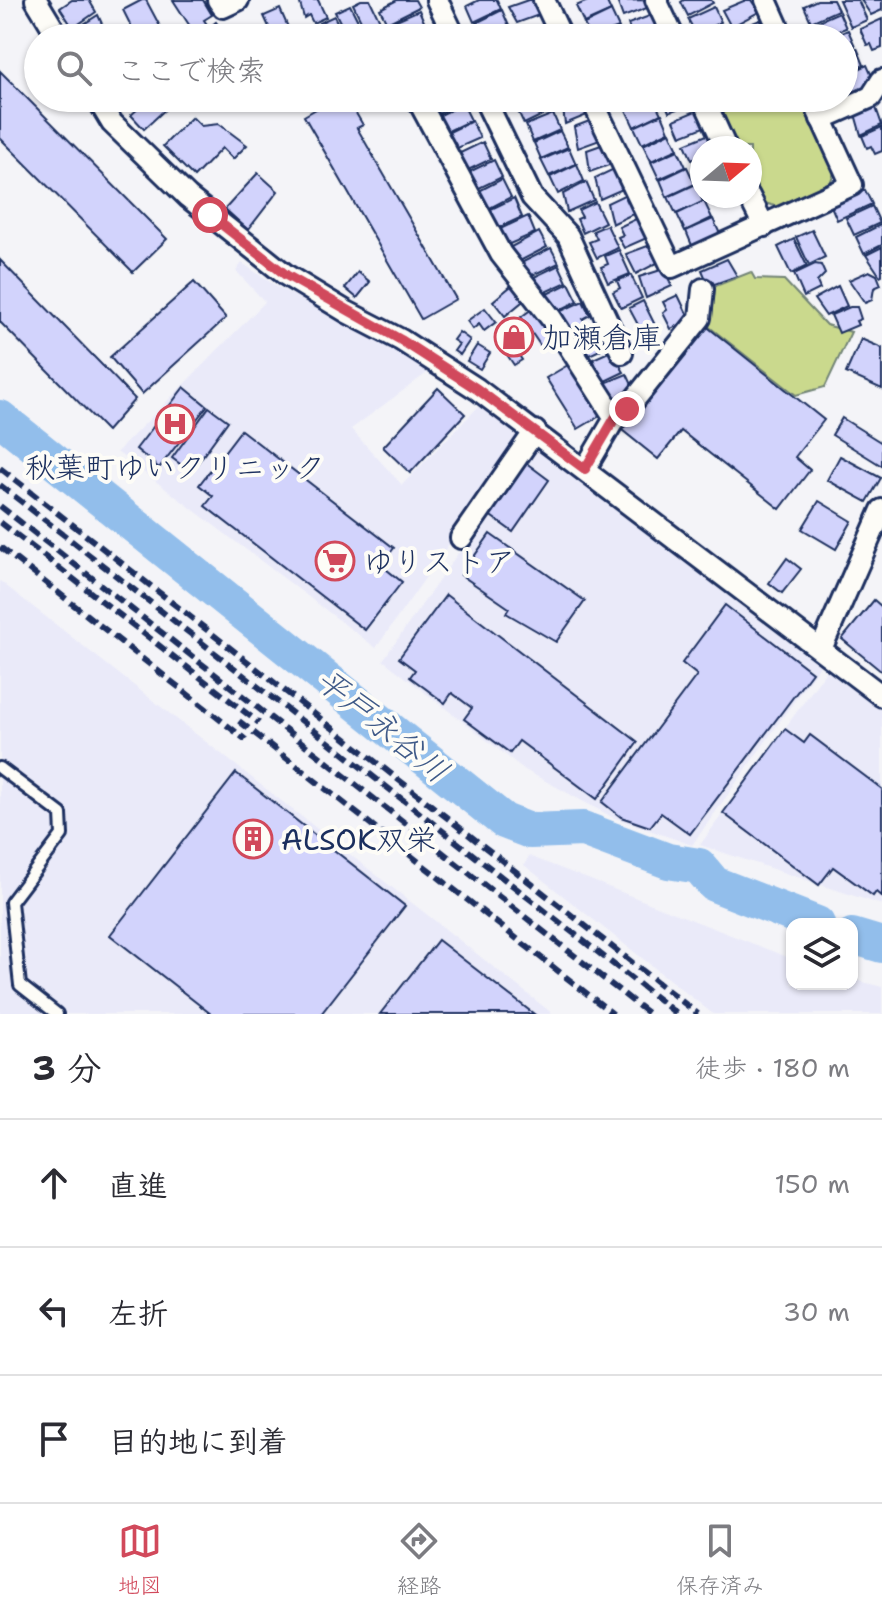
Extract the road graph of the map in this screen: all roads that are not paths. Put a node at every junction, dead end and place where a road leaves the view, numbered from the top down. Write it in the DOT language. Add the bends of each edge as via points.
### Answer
graph roads {
  1 [pos="36,0"];
  2 [pos="218,0"];
  3 [pos="238,0"];
  4 [pos="437,0"];
  5 [pos="544,0"];
  6 [pos="656,0"];
  7 [pos="766,0"];
  8 [pos="51,24"];
  9 [pos="448,24"];
  10 [pos="555,24"];
  11 [pos="667,24"];
  12 [pos="777,24"];
  13 [pos="882,80"];
  14 [pos="858,103"];
  15 [pos="105,112"];
  16 [pos="425,112"];
  17 [pos="491,112"];
  18 [pos="598,112"];
  19 [pos="709,112"];
  20 [pos="818,112"];
  21 [pos="837,112"];
  22 [pos="821,119"];
  23 [pos="720,136"];
  24 [pos="755,208"];
  25 [pos="764,226"];
  26 [pos="703,289"];
  27 [pos="622,353"];
  28 [pos="615,418"];
  29 [pos="535,431"];
  30 [pos="585,469"];
  31 [pos="882,510"];
  32 [pos="461,538"];
  33 [pos="821,649"];
  34 [pos="882,696"];
  35 [pos="0,768"];
  36 [pos="57,1014"];
  1 -- 8 [label="street"];
  2 -- 3 [label="street" via="223,7"];
  4 -- 9 [label="street"];
  5 -- 10 [label="street"];
  6 -- 11 [label="street"];
  7 -- 12 [label="street"];
  13 -- 14 [label="street" via="871,97"];
  15 -- 29 [label="street" via="188,197 286,275 401,340"];
  16 -- 28 [label="street" via="501,254 551,318"];
  17 -- 27 [label="street" via="532,197 568,236"];
  18 -- 25 [label="street" via="672,267"];
  19 -- 23 [label="street"];
  20 -- 22 [label="street"];
  21 -- 22 [label="street"];
  22 -- 25 [label="street" via="852,185"];
  24 -- 25 [label="street"];
  26 -- 28 [label="street" via="700,318"];
  28 -- 30 [label="street"];
  29 -- 30 [label="street"];
  29 -- 32 [label="street"];
  30 -- 33 [label="street"];
  31 -- 33 [label="street"];
  33 -- 34 [label="street"];
  35 -- 36 [label="lane" via="61,814 62,835 11,902 20,985"];
}
